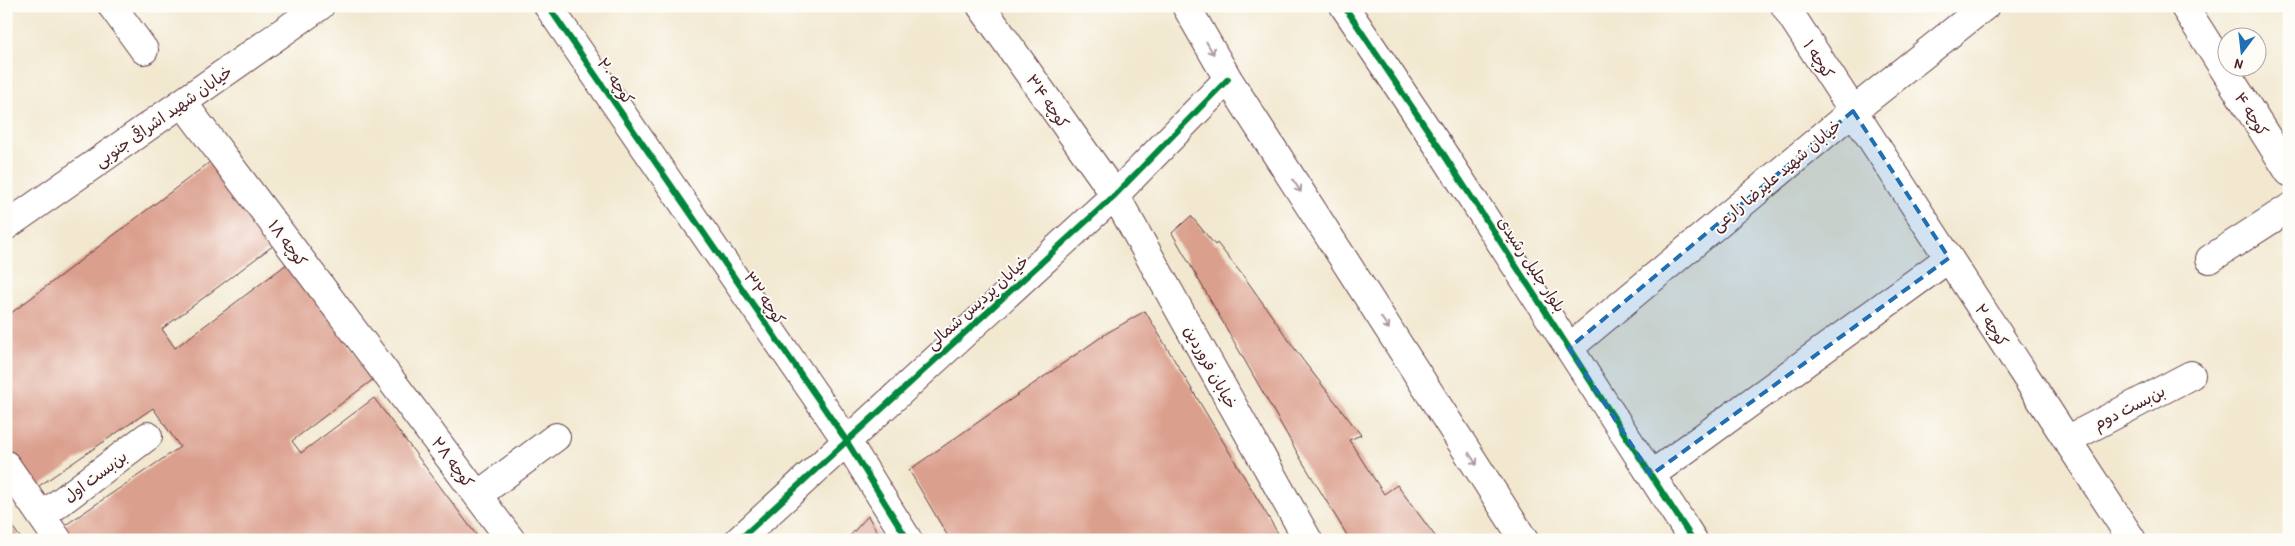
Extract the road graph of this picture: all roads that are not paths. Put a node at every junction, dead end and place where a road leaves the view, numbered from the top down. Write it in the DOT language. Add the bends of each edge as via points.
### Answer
graph roads {
  1 [pos="112,6"];
  2 [pos="320,6"];
  3 [pos="548,6"];
  4 [pos="981,6"];
  5 [pos="1186,6"];
  6 [pos="1344,6"];
  7 [pos="1785,6"];
  8 [pos="1985,6"];
  9 [pos="2184,6"];
  10 [pos="144,50"];
  11 [pos="1228,79"];
  12 [pos="183,103"];
  13 [pos="1853,111"];
  14 [pos="661,171"];
  15 [pos="2289,172"];
  16 [pos="1115,195"];
  17 [pos="2289,208"];
  18 [pos="6,226"];
  19 [pos="1949,258"];
  20 [pos="2210,259"];
  21 [pos="1569,348"];
  22 [pos="2191,375"];
  23 [pos="394,384"];
  24 [pos="148,436"];
  25 [pos="556,437"];
  26 [pos="846,440"];
  27 [pos="2067,440"];
  28 [pos="6,465"];
  29 [pos="1651,475"];
  30 [pos="478,495"];
  31 [pos="42,516"];
  32 [pos="58,540"];
  33 [pos="511,540"];
  34 [pos="739,540"];
  35 [pos="908,540"];
  36 [pos="1308,540"];
  37 [pos="1524,540"];
  38 [pos="1693,540"];
  39 [pos="2132,540"];
  1 -- 10 [label="street"];
  2 -- 12 [label="street, خیابان شهید اشراقی جنوبی"];
  3 -- 14 [label="street, کوچه ۲۰"];
  4 -- 16 [label="street, کوچه ۳۴"];
  5 -- 11 [label="street, one-way"];
  6 -- 21 [label="street, بلوار جلیل رشیدی"];
  7 -- 13 [label="street, کوچه ۱"];
  8 -- 13 [label="street, خیابان شهید علیرضا زارعی"];
  9 -- 15 [label="street, کوچه ۴"];
  11 -- 16 [label="street, خیابان پردیس شمالی"];
  11 -- 37 [label="street, one-way"];
  12 -- 18 [label="street, خیابان شهید اشراقی جنوبی"];
  12 -- 23 [label="street, کوچه ۱۸"];
  13 -- 19 [label="street, کوچه ۲"];
  13 -- 21 [label="street, خیابان شهید علیرضا زارعی"];
  14 -- 26 [label="street, کوچه ۳۲"];
  16 -- 26 [label="street, خیابان پردیس شمالی"];
  16 -- 36 [label="street, خیابان فروردین"];
  17 -- 20 [label="street"];
  19 -- 27 [label="street, کوچه ۲"];
  19 -- 29 [label="street"];
  21 -- 29 [label="street, بلوار جلیل رشیدی"];
  22 -- 27 [label="street, بن‌بست دوم"];
  23 -- 30 [label="street, کوچه ۲۸"];
  24 -- 31 [label="street, بن‌بست اول"];
  25 -- 30 [label="street"];
  26 -- 34 [label="street, خیابان پردیس شمالی"];
  26 -- 35 [label="street, کوچه ۳۲"];
  27 -- 39 [label="street, کوچه ۲"];
  28 -- 31 [label="street"];
  29 -- 38 [label="street, بلوار جلیل رشیدی"];
  30 -- 33 [label="street, کوچه ۲۸"];
  31 -- 32 [label="street"];
}
